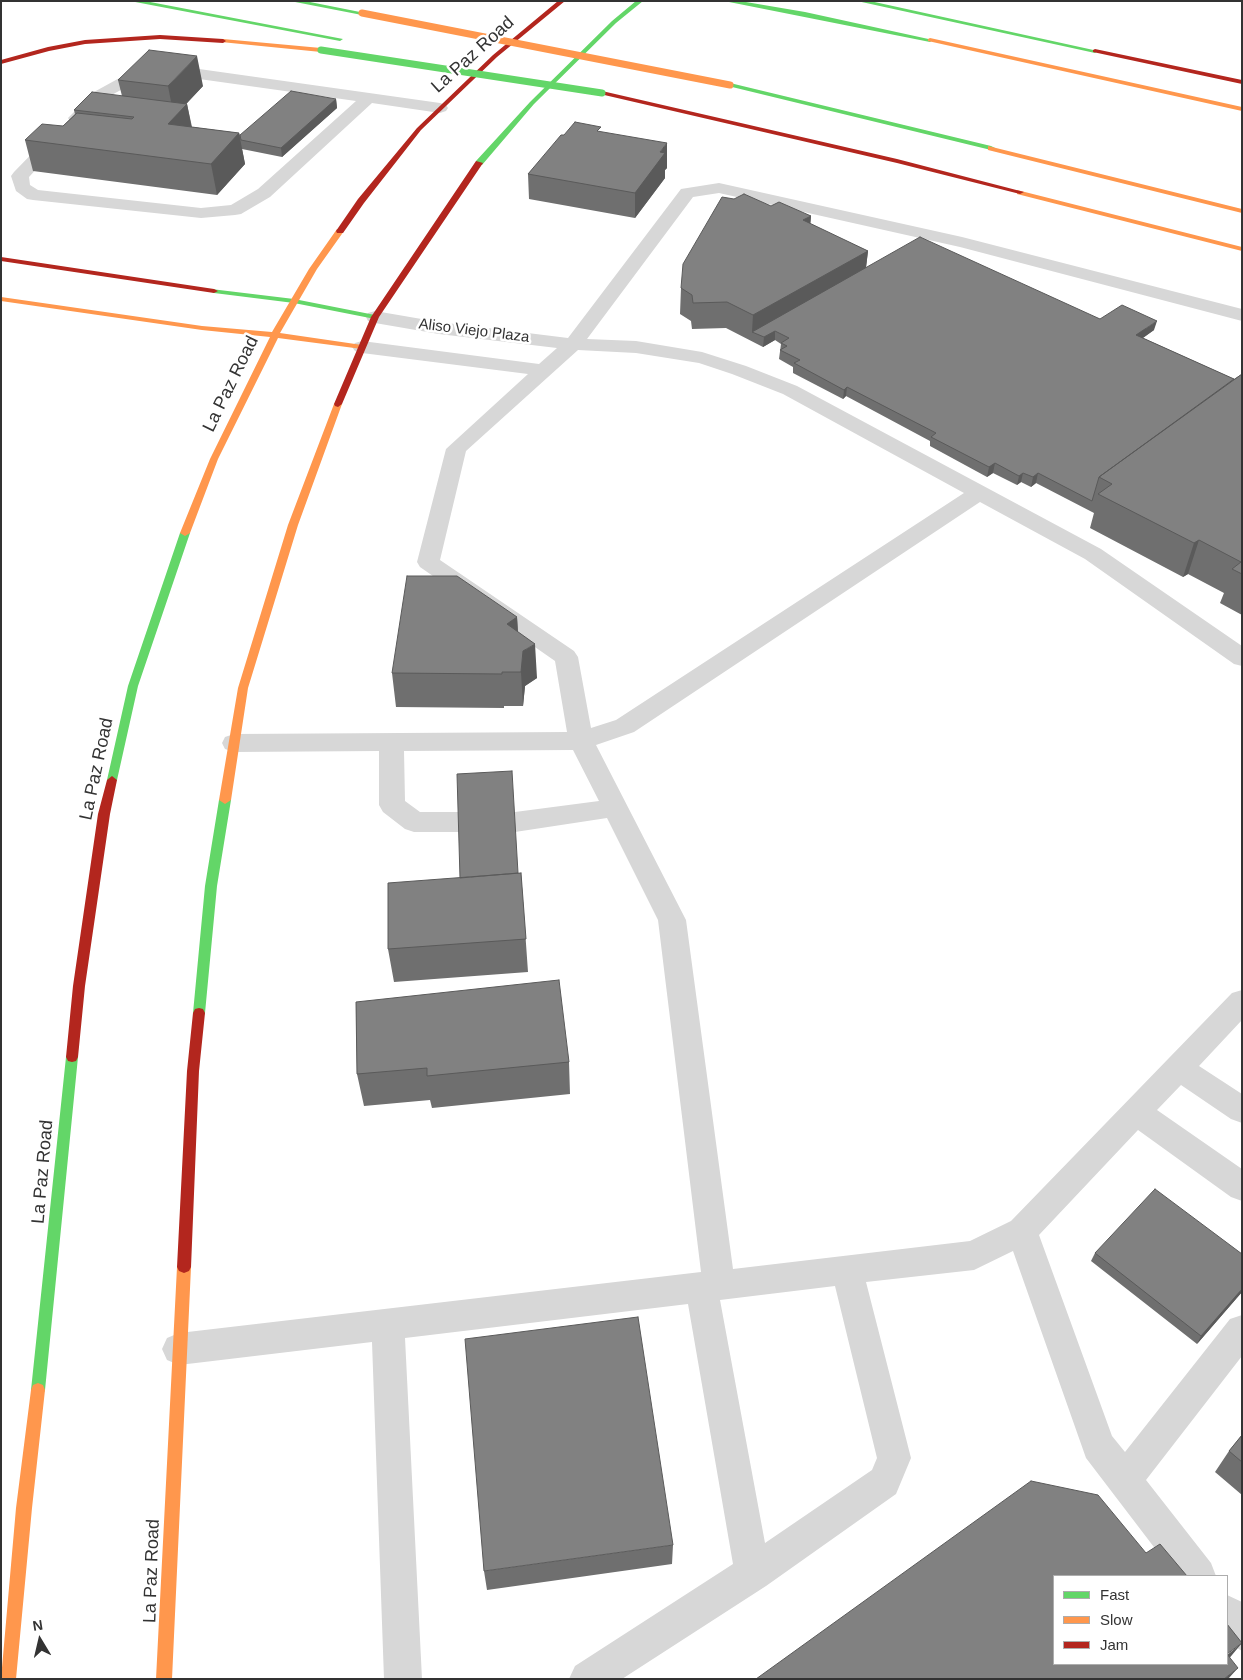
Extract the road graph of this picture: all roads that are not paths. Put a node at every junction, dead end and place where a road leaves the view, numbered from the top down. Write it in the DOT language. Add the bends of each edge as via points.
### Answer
graph roads {
  1 [pos="133,1"];
  2 [pos="293,1"];
  3 [pos="562,1"];
  4 [pos="640,1"];
  5 [pos="726,1"];
  6 [pos="860,1"];
  7 [pos="345,40"];
  8 [pos="388,49"];
  9 [pos="1,62"];
  10 [pos="1242,82"];
  11 [pos="602,93"];
  12 [pos="367,99"];
  13 [pos="440,108"];
  14 [pos="1242,109"];
  15 [pos="1242,211"];
  16 [pos="1242,249"];
  17 [pos="1,259"];
  18 [pos="1,299"];
  19 [pos="294,301"];
  20 [pos="1242,315"];
  21 [pos="376,317"];
  22 [pos="275,335"];
  23 [pos="573,344"];
  24 [pos="362,347"];
  25 [pos="543,370"];
  26 [pos="980,492"];
  27 [pos="1242,658"];
  28 [pos="581,741"];
  29 [pos="391,742"];
  30 [pos="234,743"];
  31 [pos="615,808"];
  32 [pos="460,822"];
  33 [pos="515,822"];
  34 [pos="1242,1002"];
  35 [pos="1177,1067"];
  36 [pos="1242,1110"];
  37 [pos="1136,1112"];
  38 [pos="1242,1187"];
  39 [pos="1022,1231"];
  40 [pos="847,1270"];
  41 [pos="710,1286"];
  42 [pos="388,1325"];
  43 [pos="1242,1330"];
  44 [pos="179,1349"];
  45 [pos="1124,1481"];
  46 [pos="753,1573"];
  47 [pos="1197,1575"];
  48 [pos="1228,1614"];
  49 [pos="1242,1632"];
  50 [pos="8,1679"];
  51 [pos="164,1679"];
  52 [pos="403,1679"];
  53 [pos="588,1679"];
  1 -- 7 [label="main road"];
  2 -- 15 [label="main road, bridge" via="730,85"];
  3 -- 13 [label="main road, La Paz Road" via="495,56"];
  4 -- 21 [label="main road, La Paz Road" via="614,22 532,103 470,174"];
  5 -- 14 [label="main road" via="996,53"];
  6 -- 10 [label="main road"];
  8 -- 11 [label="main road, bridge"];
  9 -- 11 [label="main road, bridge" via="85,42 188,38 321,50"];
  11 -- 16 [label="main road" via="897,160"];
  12 -- 12 [label="lane" via="264,193 235,210 201,213 33,195 22,187 20,176 100,95 140,73 185,72"];
  12 -- 13 [label="lane"];
  13 -- 19 [label="main road, La Paz Road" via="361,201"];
  17 -- 19 [label="main road"];
  18 -- 22 [label="main road" via="202,328"];
  19 -- 21 [label="main road"];
  19 -- 22 [label="main road, La Paz Road"];
  20 -- 23 [label="lane" via="962,242 719,188 687,193"];
  21 -- 23 [label="lane, Aliso Viejo Plaza"];
  21 -- 24 [label="main road, La Paz Road"];
  22 -- 24 [label="main road"];
  22 -- 50 [label="main road, La Paz Road" via="214,459 174,561 133,686 104,814 78,986 47,1320 24,1508"];
  23 -- 25 [label="lane"];
  23 -- 26 [label="lane, Aliso Viejo Plaza" via="636,347 702,358 739,370 790,390"];
  24 -- 25 [label="lane, Aliso Viejo Plaza"];
  24 -- 30 [label="main road, La Paz Road" via="342,391 292,525 243,688"];
  25 -- 28 [label="lane" via="456,449 428,562 566,657"];
  26 -- 27 [label="lane, Aliso Viejo Plaza" via="1093,554"];
  26 -- 28 [label="lane" via="625,726"];
  28 -- 29 [label="lane"];
  28 -- 31 [label="lane"];
  29 -- 30 [label="lane"];
  29 -- 32 [label="lane" via="392,805 414,822"];
  30 -- 44 [label="main road, La Paz Road" via="211,886 194,1062"];
  31 -- 33 [label="lane"];
  31 -- 41 [label="lane" via="672,920"];
  34 -- 35 [label="lane"];
  35 -- 36 [label="lane"];
  35 -- 37 [label="lane"];
  37 -- 38 [label="lane"];
  37 -- 39 [label="lane"];
  39 -- 40 [label="lane" via="974,1255"];
  39 -- 45 [label="lane" via="1098,1446"];
  40 -- 41 [label="lane"];
  40 -- 46 [label="lane" via="894,1458 884,1482"];
  41 -- 42 [label="lane"];
  41 -- 46 [label="lane"];
  42 -- 44 [label="lane"];
  42 -- 52 [label="lane"];
  43 -- 45 [label="lane"];
  44 -- 51 [label="main road, La Paz Road"];
  45 -- 47 [label="lane"];
  46 -- 53 [label="lane"];
  48 -- 49 [label="lane"];
}
